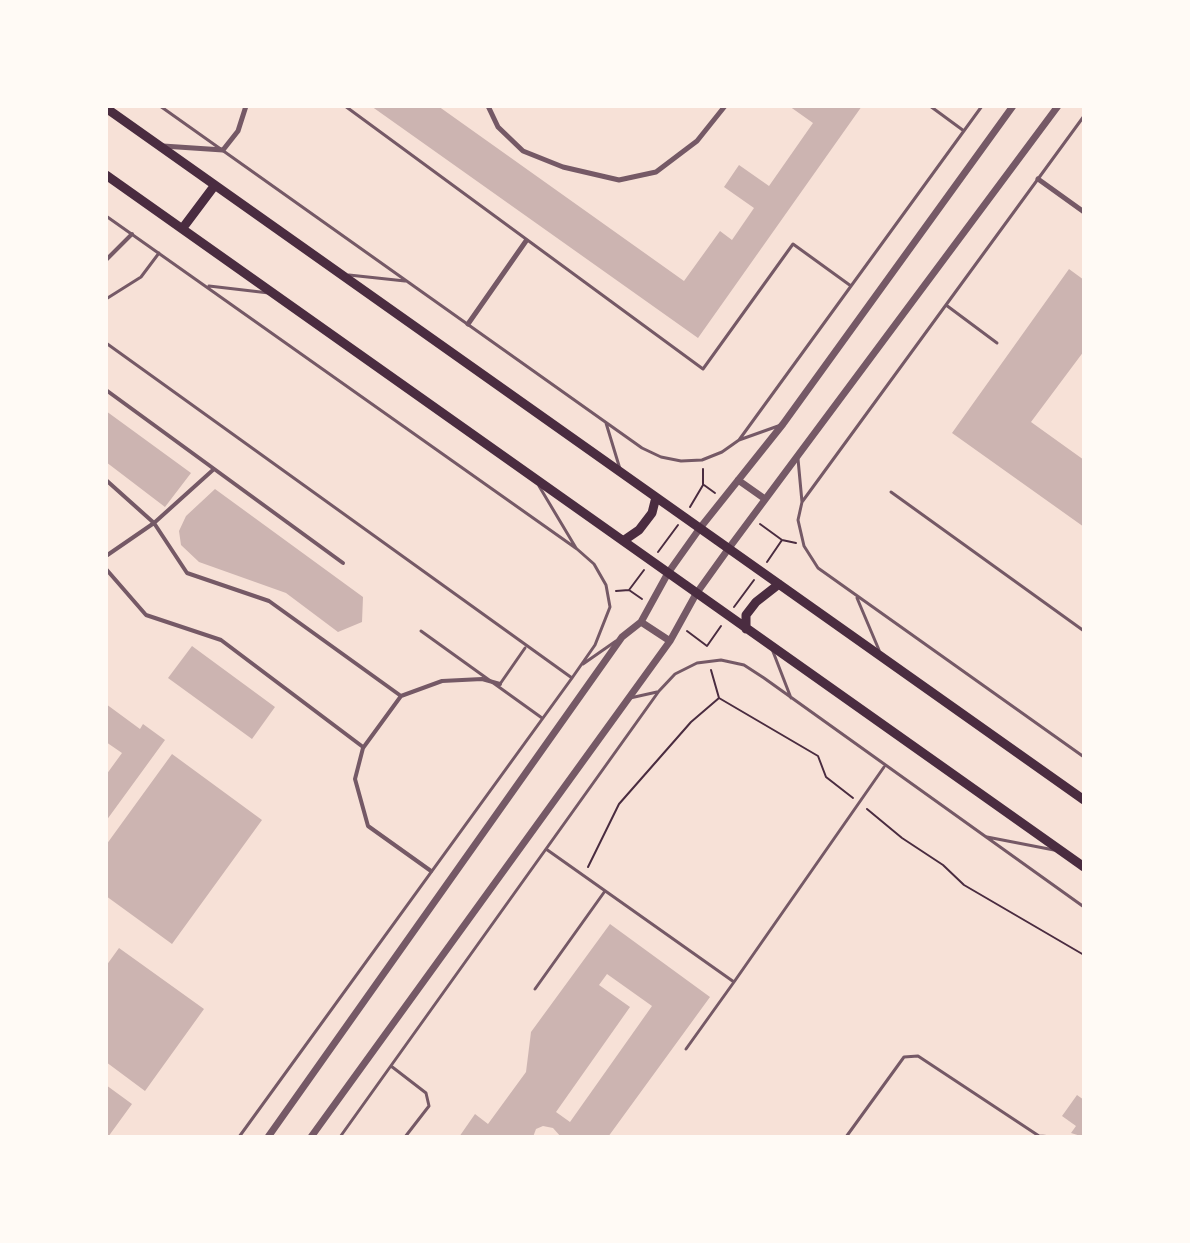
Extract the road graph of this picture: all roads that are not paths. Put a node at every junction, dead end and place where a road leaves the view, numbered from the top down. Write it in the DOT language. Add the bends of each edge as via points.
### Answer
graph roads {
  1 [pos="160,106"];
  2 [pos="246,106"];
  3 [pos="345,106"];
  4 [pos="488,106"];
  5 [pos="725,106"];
  6 [pos="930,106"];
  7 [pos="982,106"];
  8 [pos="1013,106"];
  9 [pos="1058,106"];
  10 [pos="106,108"];
  11 [pos="1084,116"];
  12 [pos="964,131"];
  13 [pos="160,146"];
  14 [pos="223,150"];
  15 [pos="106,175"];
  16 [pos="1038,179"];
  17 [pos="215,185"];
  18 [pos="1084,212"];
  19 [pos="106,216"];
  20 [pos="182,229"];
  21 [pos="132,234"];
  22 [pos="526,241"];
  23 [pos="159,253"];
  24 [pos="106,260"];
  25 [pos="341,275"];
  26 [pos="409,282"];
  27 [pos="205,286"];
  28 [pos="851,286"];
  29 [pos="274,294"];
  30 [pos="106,299"];
  31 [pos="946,305"];
  32 [pos="468,324"];
  33 [pos="106,343"];
  34 [pos="997,343"];
  35 [pos="106,390"];
  36 [pos="605,420"];
  37 [pos="783,424"];
  38 [pos="739,440"];
  39 [pos="798,455"];
  40 [pos="214,469"];
  41 [pos="621,473"];
  42 [pos="535,479"];
  43 [pos="106,480"];
  44 [pos="738,480"];
  45 [pos="891,492"];
  46 [pos="656,497"];
  47 [pos="765,499"];
  48 [pos="802,502"];
  49 [pos="154,523"];
  50 [pos="700,528"];
  51 [pos="623,541"];
  52 [pos="729,548"];
  53 [pos="577,549"];
  54 [pos="106,556"];
  55 [pos="343,563"];
  56 [pos="106,569"];
  57 [pos="668,573"];
  58 [pos="779,584"];
  59 [pos="696,594"];
  60 [pos="856,596"];
  61 [pos="641,622"];
  62 [pos="746,629"];
  63 [pos="421,631"];
  64 [pos="1084,631"];
  65 [pos="622,637"];
  66 [pos="670,641"];
  67 [pos="770,646"];
  68 [pos="526,647"];
  69 [pos="882,657"];
  70 [pos="580,666"];
  71 [pos="572,678"];
  72 [pos="500,684"];
  73 [pos="659,691"];
  74 [pos="401,696"];
  75 [pos="626,699"];
  76 [pos="792,701"];
  77 [pos="542,718"];
  78 [pos="363,748"];
  79 [pos="1084,757"];
  80 [pos="885,766"];
  81 [pos="1084,800"];
  82 [pos="983,836"];
  83 [pos="546,849"];
  84 [pos="1062,851"];
  85 [pos="1084,867"];
  86 [pos="431,871"];
  87 [pos="605,891"];
  88 [pos="1084,907"];
  89 [pos="734,982"];
  90 [pos="535,989"];
  91 [pos="686,1049"];
  92 [pos="391,1066"];
  93 [pos="239,1137"];
  94 [pos="268,1137"];
  95 [pos="311,1137"];
  96 [pos="340,1137"];
  97 [pos="405,1137"];
  98 [pos="846,1137"];
  99 [pos="1054,1137"];
  1 -- 14 [label="lane"];
  2 -- 14 [label="street" via="238,131"];
  3 -- 22 [label="lane"];
  4 -- 5 [label="street" via="498,127 523,151 619,180 656,172 697,141"];
  6 -- 12 [label="lane"];
  7 -- 12 [label="lane"];
  8 -- 37 [label="street"];
  9 -- 39 [label="street"];
  10 -- 13 [label="main road"];
  11 -- 16 [label="lane"];
  12 -- 28 [label="lane"];
  13 -- 14 [label="street"];
  13 -- 17 [label="main road"];
  14 -- 26 [label="lane"];
  15 -- 20 [label="main road"];
  16 -- 18 [label="street"];
  16 -- 31 [label="lane"];
  17 -- 20 [label="main road"];
  17 -- 25 [label="main road"];
  19 -- 21 [label="lane"];
  20 -- 29 [label="main road"];
  21 -- 23 [label="lane"];
  21 -- 24 [label="street"];
  22 -- 28 [label="lane" via="703,369 793,244"];
  22 -- 32 [label="street"];
  23 -- 27 [label="lane"];
  23 -- 30 [label="lane" via="141,277"];
  25 -- 26 [label="lane"];
  25 -- 41 [label="main road"];
  26 -- 32 [label="lane"];
  27 -- 29 [label="lane"];
  27 -- 53 [label="lane"];
  28 -- 38 [label="lane"];
  29 -- 42 [label="main road"];
  31 -- 34 [label="lane"];
  31 -- 48 [label="lane"];
  32 -- 36 [label="lane"];
  33 -- 68 [label="lane"];
  35 -- 40 [label="street"];
  36 -- 38 [label="lane" via="661,457 681,461 702,460"];
  36 -- 41 [label="lane"];
  37 -- 38 [label="lane"];
  37 -- 44 [label="street"];
  39 -- 47 [label="street"];
  39 -- 48 [label="lane"];
  40 -- 49 [label="street"];
  40 -- 55 [label="street"];
  41 -- 46 [label="main road"];
  42 -- 51 [label="main road"];
  42 -- 53 [label="lane"];
  43 -- 49 [label="street"];
  44 -- 47 [label="street"];
  44 -- 50 [label="street"];
  45 -- 64 [label="lane"];
  46 -- 50 [label="main road"];
  46 -- 51 [label="main road" via="652,513"];
  47 -- 52 [label="street"];
  48 -- 60 [label="lane" via="798,520 804,546 818,568"];
  49 -- 54 [label="street"];
  49 -- 74 [label="street" via="187,573 269,601"];
  50 -- 52 [label="main road"];
  50 -- 57 [label="street"];
  51 -- 57 [label="main road"];
  52 -- 58 [label="main road"];
  52 -- 59 [label="street"];
  53 -- 70 [label="lane" via="594,564 610,607"];
  56 -- 78 [label="street" via="146,615 221,640"];
  57 -- 59 [label="main road"];
  57 -- 61 [label="street"];
  58 -- 62 [label="main road" via="746,615"];
  58 -- 69 [label="main road"];
  59 -- 62 [label="main road"];
  59 -- 66 [label="street"];
  60 -- 69 [label="lane"];
  60 -- 79 [label="lane"];
  61 -- 65 [label="street"];
  61 -- 66 [label="street"];
  62 -- 67 [label="main road"];
  63 -- 72 [label="lane"];
  65 -- 70 [label="lane"];
  65 -- 94 [label="street"];
  66 -- 75 [label="street"];
  67 -- 76 [label="lane"];
  67 -- 84 [label="main road"];
  68 -- 71 [label="lane"];
  68 -- 72 [label="lane"];
  69 -- 81 [label="main road"];
  70 -- 71 [label="lane"];
  71 -- 77 [label="lane"];
  72 -- 74 [label="street" via="482,679 442,681"];
  72 -- 77 [label="lane"];
  73 -- 75 [label="lane"];
  73 -- 76 [label="lane" via="675,674 721,660 744,665"];
  73 -- 83 [label="lane"];
  74 -- 78 [label="street"];
  75 -- 95 [label="street"];
  76 -- 80 [label="lane"];
  77 -- 86 [label="lane"];
  78 -- 86 [label="street" via="355,779 368,826"];
  80 -- 82 [label="lane"];
  80 -- 89 [label="lane"];
  82 -- 84 [label="lane"];
  82 -- 88 [label="lane"];
  83 -- 87 [label="lane"];
  83 -- 92 [label="lane"];
  84 -- 85 [label="main road"];
  86 -- 93 [label="lane"];
  87 -- 89 [label="lane"];
  87 -- 90 [label="lane"];
  89 -- 91 [label="lane"];
  92 -- 96 [label="lane"];
  92 -- 97 [label="lane" via="426,1093 429,1106"];
  98 -- 99 [label="lane" via="904,1057 918,1056 1039,1136"];
}
